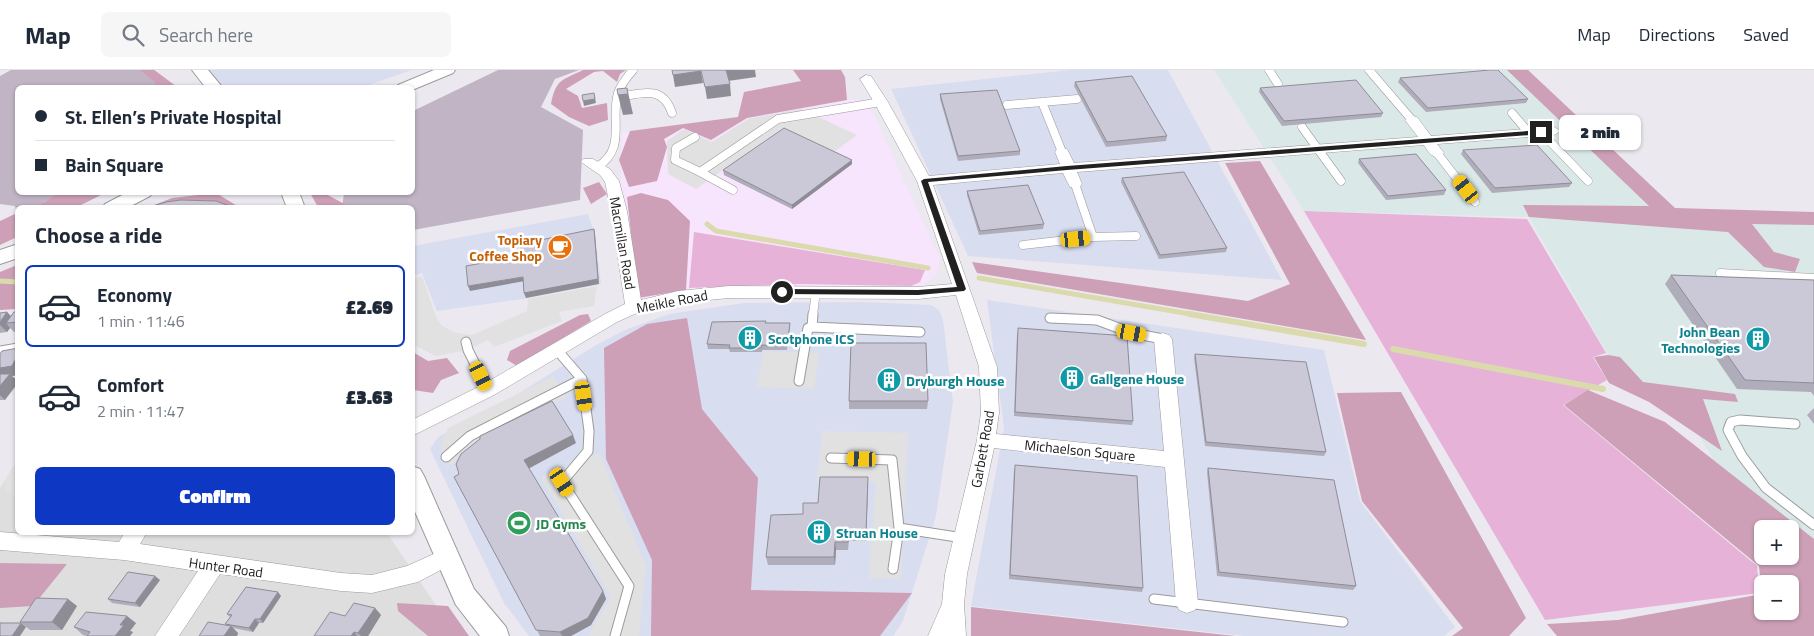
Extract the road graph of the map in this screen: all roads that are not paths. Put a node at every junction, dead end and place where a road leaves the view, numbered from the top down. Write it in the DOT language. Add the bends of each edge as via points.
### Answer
graph roads {
  1 [pos="200,70"];
  2 [pos="447,70"];
  3 [pos="633,70"];
  4 [pos="1269,70"];
  5 [pos="1369,70"];
  6 [pos="866,79"];
  7 [pos="1278,84"];
  8 [pos="212,85"];
  9 [pos="411,85"];
  10 [pos="616,98"];
  11 [pos="1077,99"];
  12 [pos="881,102"];
  13 [pos="1042,102"];
  14 [pos="1007,105"];
  15 [pos="672,113"];
  16 [pos="1512,113"];
  17 [pos="1412,120"];
  18 [pos="1302,127"];
  19 [pos="1541,132"];
  20 [pos="695,137"];
  21 [pos="1428,140"];
  22 [pos="1318,149"];
  23 [pos="1062,152"];
  24 [pos="1437,153"];
  25 [pos="592,165"];
  26 [pos="1067,168"];
  27 [pos="700,172"];
  28 [pos="924,181"];
  29 [pos="1342,181"];
  30 [pos="1588,181"];
  31 [pos="1075,184"];
  32 [pos="733,190"];
  33 [pos="138,195"];
  34 [pos="1475,202"];
  35 [pos="117,205"];
  36 [pos="1136,236"];
  37 [pos="1093,237"];
  38 [pos="1024,245"];
  39 [pos="15,251"];
  40 [pos="0,258"];
  41 [pos="1720,273"];
  42 [pos="1814,278"];
  43 [pos="962,289"];
  44 [pos="816,291"];
  45 [pos="634,307"];
  46 [pos="1050,318"];
  47 [pos="812,328"];
  48 [pos="920,332"];
  49 [pos="1163,339"];
  50 [pos="466,342"];
  51 [pos="15,348"];
  52 [pos="557,350"];
  53 [pos="0,351"];
  54 [pos="582,379"];
  55 [pos="799,381"];
  56 [pos="488,390"];
  57 [pos="1795,424"];
  58 [pos="415,426"];
  59 [pos="986,440"];
  60 [pos="446,457"];
  61 [pos="831,458"];
  62 [pos="1174,460"];
  63 [pos="415,483"];
  64 [pos="1814,525"];
  65 [pos="898,528"];
  66 [pos="135,535"];
  67 [pos="963,538"];
  68 [pos="0,541"];
  69 [pos="124,551"];
  70 [pos="446,557"];
  71 [pos="214,566"];
  72 [pos="892,569"];
  73 [pos="1154,599"];
  74 [pos="1187,603"];
  75 [pos="953,604"];
  76 [pos="1343,622"];
  77 [pos="166,636"];
  78 [pos="496,636"];
  79 [pos="615,636"];
  80 [pos="939,636"];
  81 [pos="955,636"];
  1 -- 8 [label="street"];
  2 -- 9 [label="street"];
  3 -- 10 [label="lane" via="625,77"];
  4 -- 7 [label="lane"];
  5 -- 17 [label="lane"];
  6 -- 12 [label="street, Garbett Road"];
  10 -- 15 [label="lane" via="658,94 667,97"];
  10 -- 25 [label="lane" via="616,143 611,156"];
  11 -- 13 [label="lane"];
  12 -- 27 [label="lane" via="778,119"];
  12 -- 28 [label="street, Garbett Road"];
  13 -- 14 [label="lane"];
  13 -- 23 [label="lane"];
  16 -- 19 [label="lane"];
  17 -- 21 [label="street"];
  18 -- 22 [label="lane"];
  19 -- 21 [label="street"];
  19 -- 30 [label="lane"];
  20 -- 27 [label="lane" via="676,148 675,160"];
  21 -- 22 [label="street"];
  21 -- 24 [label="street"];
  22 -- 26 [label="street"];
  22 -- 29 [label="lane"];
  23 -- 26 [label="street"];
  24 -- 34 [label="lane"];
  25 -- 45 [label="street, Macmillan Road" via="605,172 612,181"];
  26 -- 28 [label="street"];
  26 -- 31 [label="street"];
  27 -- 32 [label="lane"];
  28 -- 43 [label="street, Garbett Road"];
  31 -- 37 [label="lane"];
  33 -- 35 [label="street"];
  36 -- 37 [label="lane"];
  37 -- 38 [label="lane"];
  39 -- 40 [label="street"];
  41 -- 42 [label="lane"];
  43 -- 44 [label="street, Meikle Road" via="918,293"];
  43 -- 59 [label="street, Garbett Road" via="988,367 990,412"];
  44 -- 45 [label="street, Meikle Road" via="730,292 678,297"];
  44 -- 47 [label="lane"];
  45 -- 52 [label="street, Meikle Road"];
  46 -- 49 [label="lane" via="1098,320 1132,333"];
  47 -- 48 [label="lane"];
  47 -- 55 [label="lane" via="808,328"];
  49 -- 62 [label="street"];
  50 -- 56 [label="lane"];
  51 -- 53 [label="lane"];
  52 -- 54 [label="lane"];
  52 -- 56 [label="street, Meikle Road"];
  54 -- 60 [label="lane" via="470,436"];
  54 -- 79 [label="lane" via="589,431 588,452 562,482 629,586"];
  56 -- 58 [label="street, Meikle Road"];
  57 -- 64 [label="lane" via="1740,420 1730,422 1728,430 1742,456 1766,488"];
  59 -- 62 [label="street, Michaelson Square"];
  59 -- 67 [label="street, Garbett Road"];
  61 -- 65 [label="lane" via="892,460"];
  62 -- 74 [label="street"];
  63 -- 70 [label="street"];
  65 -- 67 [label="lane"];
  65 -- 72 [label="lane"];
  66 -- 69 [label="street"];
  67 -- 75 [label="street, Garbett Road"];
  68 -- 69 [label="street, Hunter Road"];
  69 -- 71 [label="street, Hunter Road"];
  70 -- 71 [label="street, Hunter Road" via="411,575 372,584"];
  70 -- 78 [label="street" via="465,597"];
  71 -- 77 [label="street"];
  73 -- 74 [label="lane"];
  74 -- 76 [label="lane"];
  75 -- 80 [label="street, Garbett Road"];
  75 -- 81 [label="street, Garbett Road"];
}
